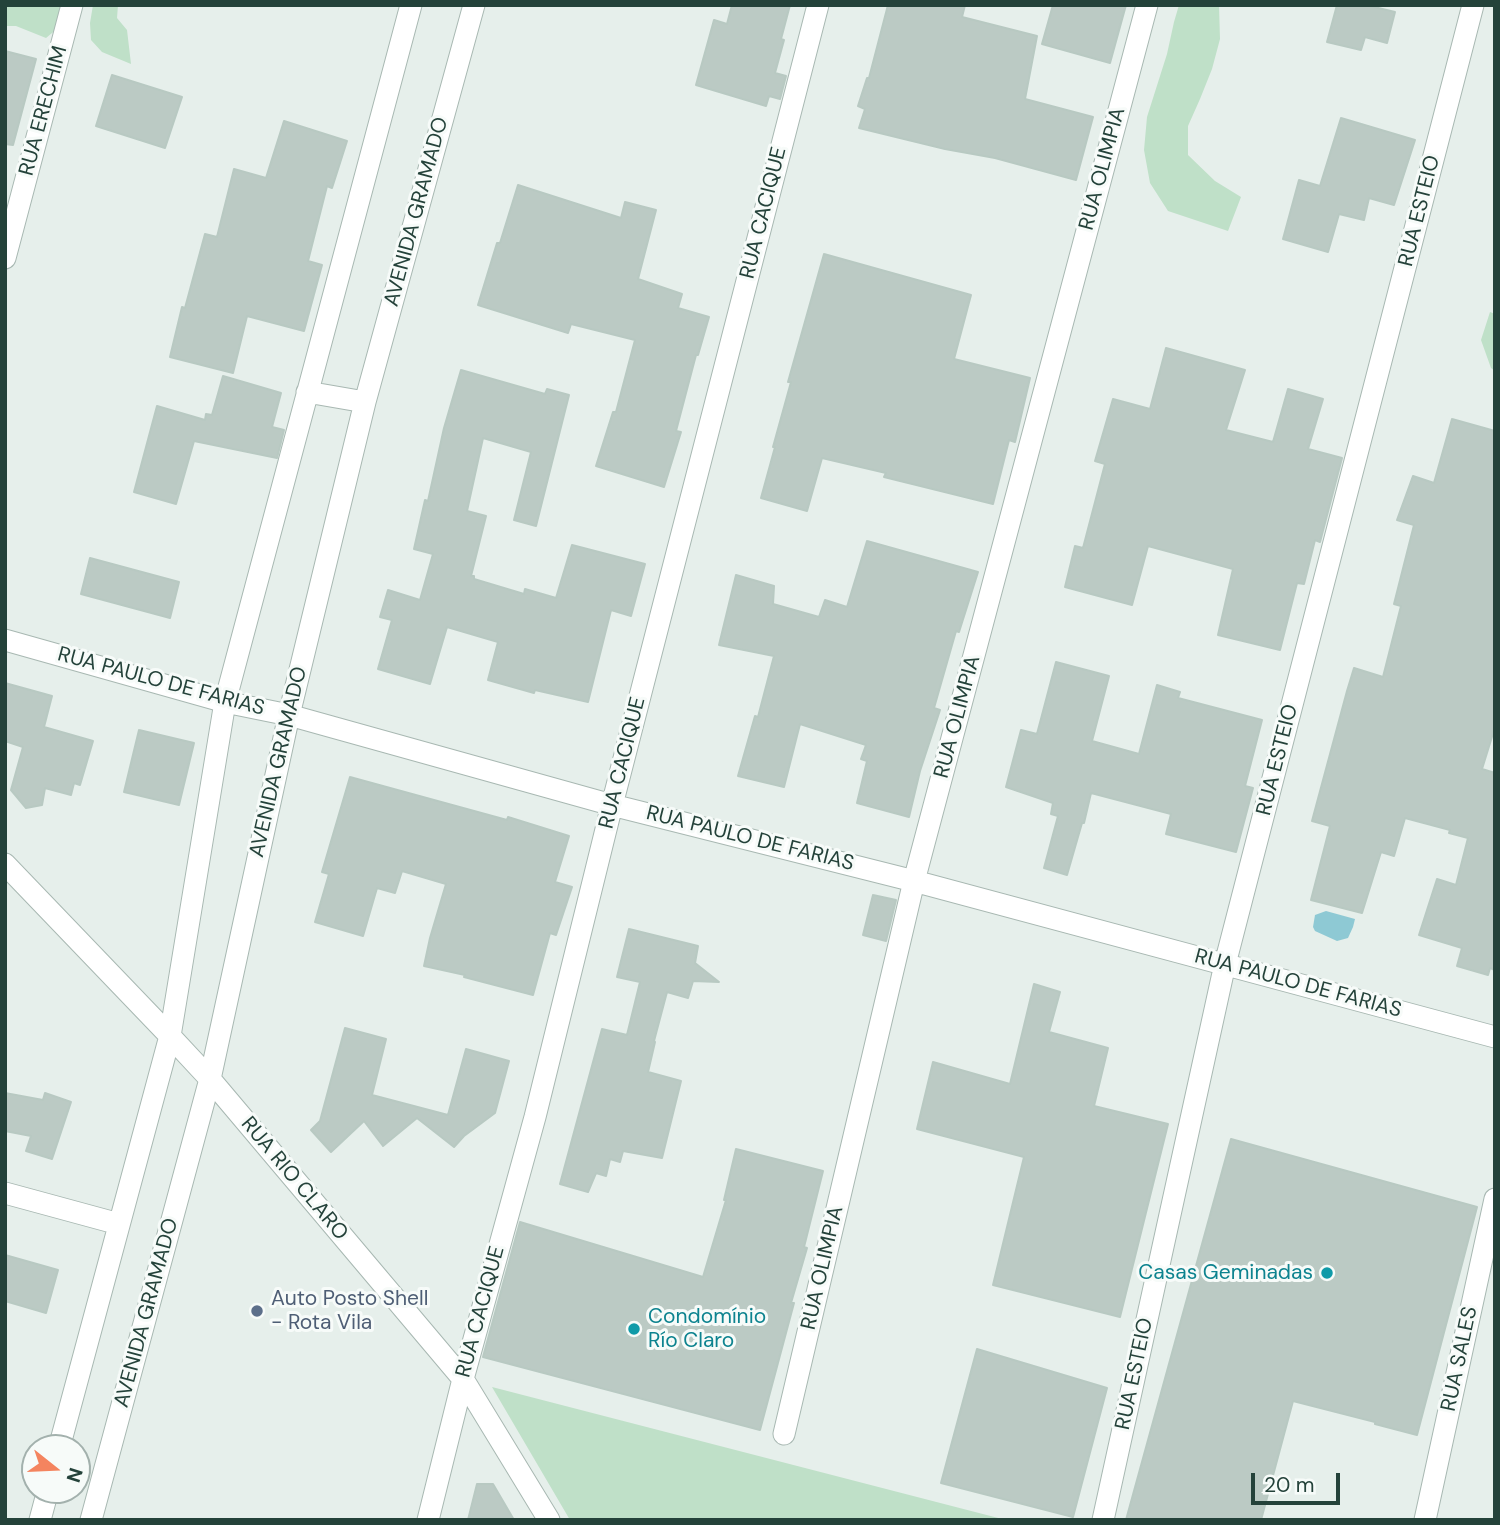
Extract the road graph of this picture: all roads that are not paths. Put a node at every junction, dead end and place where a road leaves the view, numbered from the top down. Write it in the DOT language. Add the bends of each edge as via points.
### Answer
graph roads {
  1 [pos="72,5"];
  2 [pos="411,5"];
  3 [pos="818,5"];
  4 [pos="1147,5"];
  5 [pos="1473,5"];
  6 [pos="470,6"];
  7 [pos="5,258"];
  8 [pos="307,392"];
  9 [pos="365,402"];
  10 [pos="5,640"];
  11 [pos="225,702"];
  12 [pos="289,715"];
  13 [pos="612,805"];
  14 [pos="5,864"];
  15 [pos="914,881"];
  16 [pos="1225,964"];
  17 [pos="170,1035"];
  18 [pos="1495,1037"];
  19 [pos="210,1079"];
  20 [pos="5,1193"];
  21 [pos="1495,1199"];
  22 [pos="119,1224"];
  23 [pos="463,1379"];
  24 [pos="63,1434"];
  25 [pos="784,1434"];
  26 [pos="90,1520"];
  27 [pos="428,1520"];
  28 [pos="549,1520"];
  29 [pos="1102,1520"];
  30 [pos="1425,1520"];
  1 -- 7 [label="street, RUA ERECHIM"];
  2 -- 8 [label="street"];
  3 -- 13 [label="street, RUA CACIQUE"];
  4 -- 15 [label="street, RUA OLIMPIA"];
  5 -- 16 [label="street, RUA ESTEIO"];
  6 -- 9 [label="street, AVENIDA GRAMADO"];
  8 -- 9 [label="street"];
  8 -- 11 [label="street"];
  9 -- 12 [label="street, AVENIDA GRAMADO"];
  10 -- 11 [label="street, RUA PAULO DE FARIAS"];
  11 -- 12 [label="street, RUA PAULO DE FARIAS"];
  11 -- 17 [label="street"];
  12 -- 13 [label="street, RUA PAULO DE FARIAS"];
  12 -- 19 [label="street, AVENIDA GRAMADO"];
  13 -- 15 [label="street, RUA PAULO DE FARIAS"];
  13 -- 23 [label="street, RUA CACIQUE" via="535,1117"];
  14 -- 17 [label="street, RUA RIO CLARO"];
  15 -- 16 [label="street, RUA PAULO DE FARIAS"];
  15 -- 25 [label="street, RUA OLIMPIA"];
  16 -- 18 [label="street, RUA PAULO DE FARIAS"];
  16 -- 29 [label="street, RUA ESTEIO"];
  17 -- 19 [label="street, RUA RIO CLARO"];
  17 -- 22 [label="street"];
  19 -- 23 [label="street, RUA RIO CLARO"];
  19 -- 26 [label="street, AVENIDA GRAMADO"];
  20 -- 22 [label="street"];
  21 -- 30 [label="street, RUA SALES"];
  22 -- 24 [label="street"];
  23 -- 27 [label="street, RUA CACIQUE"];
  23 -- 28 [label="street, RUA RIO CLARO"];
}
